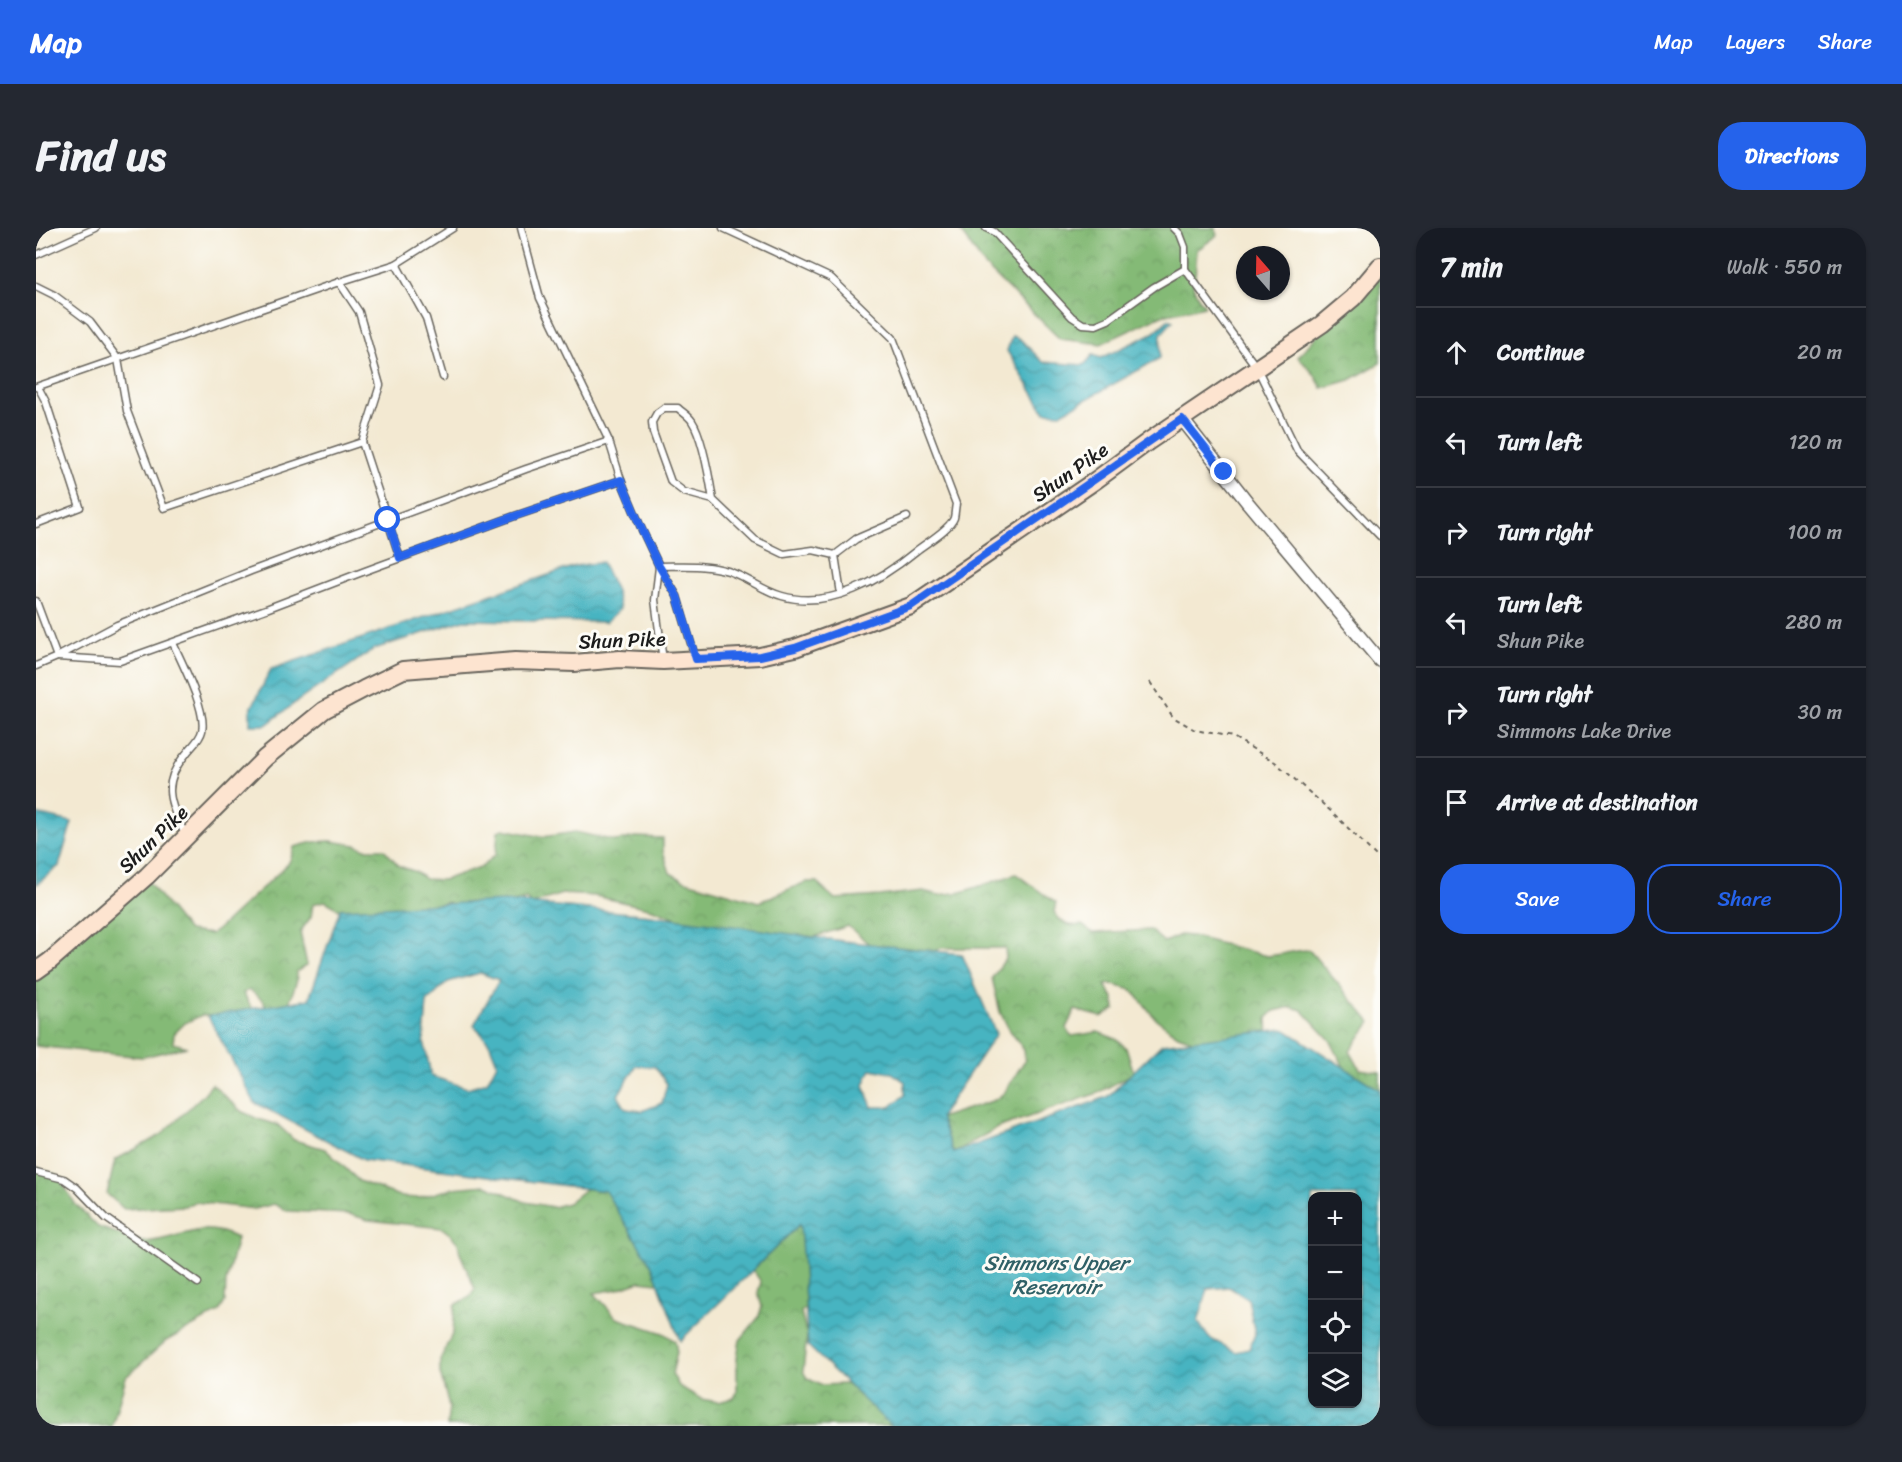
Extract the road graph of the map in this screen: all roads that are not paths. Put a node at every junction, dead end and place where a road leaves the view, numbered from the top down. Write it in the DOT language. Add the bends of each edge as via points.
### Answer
graph roads {
  1 [pos="96,228"];
  2 [pos="453,228"];
  3 [pos="723,228"];
  4 [pos="986,228"];
  5 [pos="1174,228"];
  6 [pos="524,229"];
  7 [pos="36,255"];
  8 [pos="396,264"];
  9 [pos="1380,266"];
  10 [pos="1185,270"];
  11 [pos="339,282"];
  12 [pos="36,286"];
  13 [pos="118,359"];
  14 [pos="1257,368"];
  15 [pos="443,376"];
  16 [pos="37,387"];
  17 [pos="46,402"];
  18 [pos="36,406"];
  19 [pos="1182,419"];
  20 [pos="609,441"];
  21 [pos="362,442"];
  22 [pos="621,480"];
  23 [pos="713,500"];
  24 [pos="907,517"];
  25 [pos="388,520"];
  26 [pos="36,524"];
  27 [pos="1380,536"];
  28 [pos="835,555"];
  29 [pos="400,558"];
  30 [pos="659,566"];
  31 [pos="840,594"];
  32 [pos="36,601"];
  33 [pos="173,643"];
  34 [pos="57,657"];
  35 [pos="696,659"];
  36 [pos="663,661"];
  37 [pos="1380,661"];
  38 [pos="36,666"];
  39 [pos="186,837"];
  40 [pos="36,971"];
  41 [pos="36,1172"];
  42 [pos="198,1283"];
  1 -- 7 [label="lane"];
  2 -- 8 [label="lane"];
  3 -- 31 [label="lane" via="831,278 893,338 956,504 953,520 896,568"];
  4 -- 10 [label="lane" via="994,231 1072,317 1083,324 1108,321"];
  5 -- 10 [label="lane" via="1185,247"];
  6 -- 20 [label="lane" via="540,298"];
  8 -- 11 [label="lane"];
  8 -- 15 [label="lane" via="426,318"];
  9 -- 14 [label="main road, Shun Pike" via="1353,298 1322,324"];
  10 -- 14 [label="lane"];
  11 -- 13 [label="lane"];
  11 -- 21 [label="lane" via="359,312 380,385"];
  12 -- 13 [label="lane" via="90,322"];
  13 -- 16 [label="lane"];
  13 -- 21 [label="lane" via="127,411 164,508"];
  14 -- 19 [label="main road, Shun Pike"];
  14 -- 27 [label="lane" via="1297,450"];
  16 -- 17 [label="lane"];
  17 -- 18 [label="lane"];
  17 -- 26 [label="lane" via="80,507"];
  19 -- 35 [label="main road, Shun Pike" via="911,606 771,654"];
  19 -- 37 [label="street"];
  20 -- 22 [label="lane"];
  20 -- 25 [label="lane"];
  21 -- 25 [label="lane"];
  22 -- 29 [label="lane"];
  22 -- 30 [label="lane"];
  23 -- 23 [label="lane" via="684,492 671,482 652,422 664,408 678,408 692,421"];
  23 -- 28 [label="lane" via="755,540 784,554 813,550"];
  24 -- 28 [label="lane" via="856,539"];
  25 -- 29 [label="lane"];
  25 -- 34 [label="lane" via="117,625"];
  28 -- 31 [label="lane"];
  29 -- 33 [label="lane"];
  30 -- 31 [label="lane" via="708,566 729,571 781,596 802,600"];
  30 -- 35 [label="lane" via="677,596"];
  30 -- 36 [label="lane" via="655,600"];
  32 -- 34 [label="lane"];
  33 -- 34 [label="lane" via="120,661"];
  33 -- 39 [label="lane" via="202,715 199,738 171,776 168,793"];
  34 -- 38 [label="lane"];
  35 -- 36 [label="main road, Shun Pike"];
  36 -- 39 [label="main road, Shun Pike" via="515,661 403,670 324,710 298,729"];
  39 -- 40 [label="main road, Shun Pike" via="147,876"];
  41 -- 42 [label="lane" via="64,1179 106,1218"];
}
